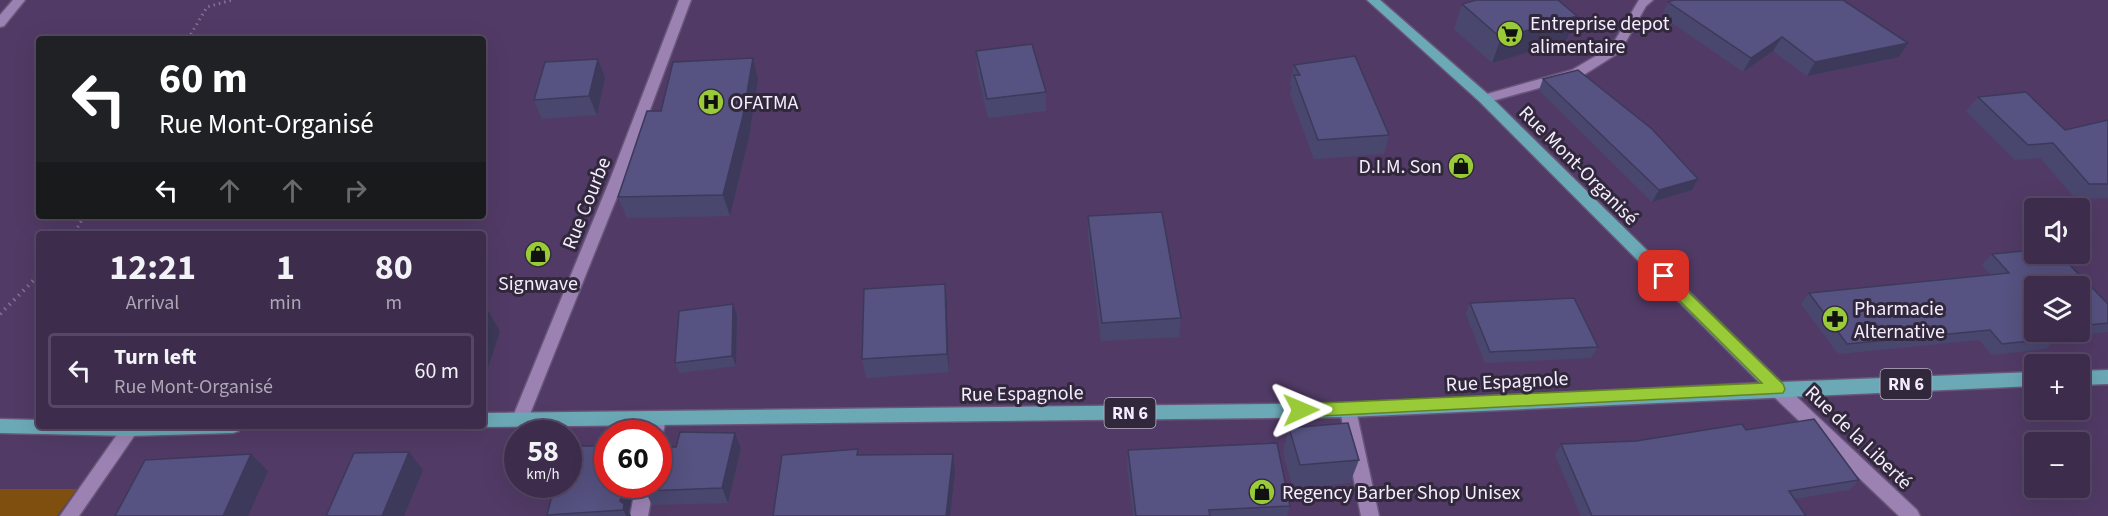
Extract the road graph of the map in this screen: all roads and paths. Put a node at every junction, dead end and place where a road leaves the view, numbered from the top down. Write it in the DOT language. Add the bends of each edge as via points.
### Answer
graph roads {
  1 [pos="19,0"];
  2 [pos="232,0"];
  3 [pos="685,0"];
  4 [pos="1373,0"];
  5 [pos="1647,0"];
  6 [pos="0,23"];
  7 [pos="190,36"];
  8 [pos="1485,99"];
  9 [pos="36,278"];
  10 [pos="0,314"];
  11 [pos="2108,376"];
  12 [pos="2090,377"];
  13 [pos="2024,379"];
  14 [pos="1777,389"];
  15 [pos="1348,410"];
  16 [pos="520,419"];
  17 [pos="486,420"];
  18 [pos="594,423"];
  19 [pos="0,426"];
  20 [pos="672,426"];
  21 [pos="36,427"];
  22 [pos="130,429"];
  23 [pos="642,498"];
  24 [pos="69,516"];
  25 [pos="639,516"];
  26 [pos="1370,516"];
  27 [pos="1911,516"];
  1 -- 6 [label="street"];
  2 -- 7 [label="path" via="207,7"];
  3 -- 16 [label="street, Rue Courbe"];
  4 -- 8 [label="main road, Rue Mont-Organisé"];
  5 -- 8 [label="street" via="1616,49 1577,73"];
  8 -- 14 [label="main road, Rue Mont-Organisé"];
  9 -- 10 [label="path"];
  11 -- 12 [label="main road"];
  13 -- 14 [label="main road, RN 6"];
  14 -- 15 [label="main road, Rue Espagnole / RN 6"];
  14 -- 27 [label="street, Rue de la Liberté"];
  15 -- 20 [label="main road, Rue Espagnole / RN 6"];
  15 -- 26 [label="street"];
  16 -- 17 [label="main road, Rue Espagnole / RN 6"];
  16 -- 18 [label="main road, Rue Espagnole / RN 6"];
  19 -- 21 [label="main road"];
  22 -- 24 [label="street"];
  23 -- 25 [label="street"];
}
